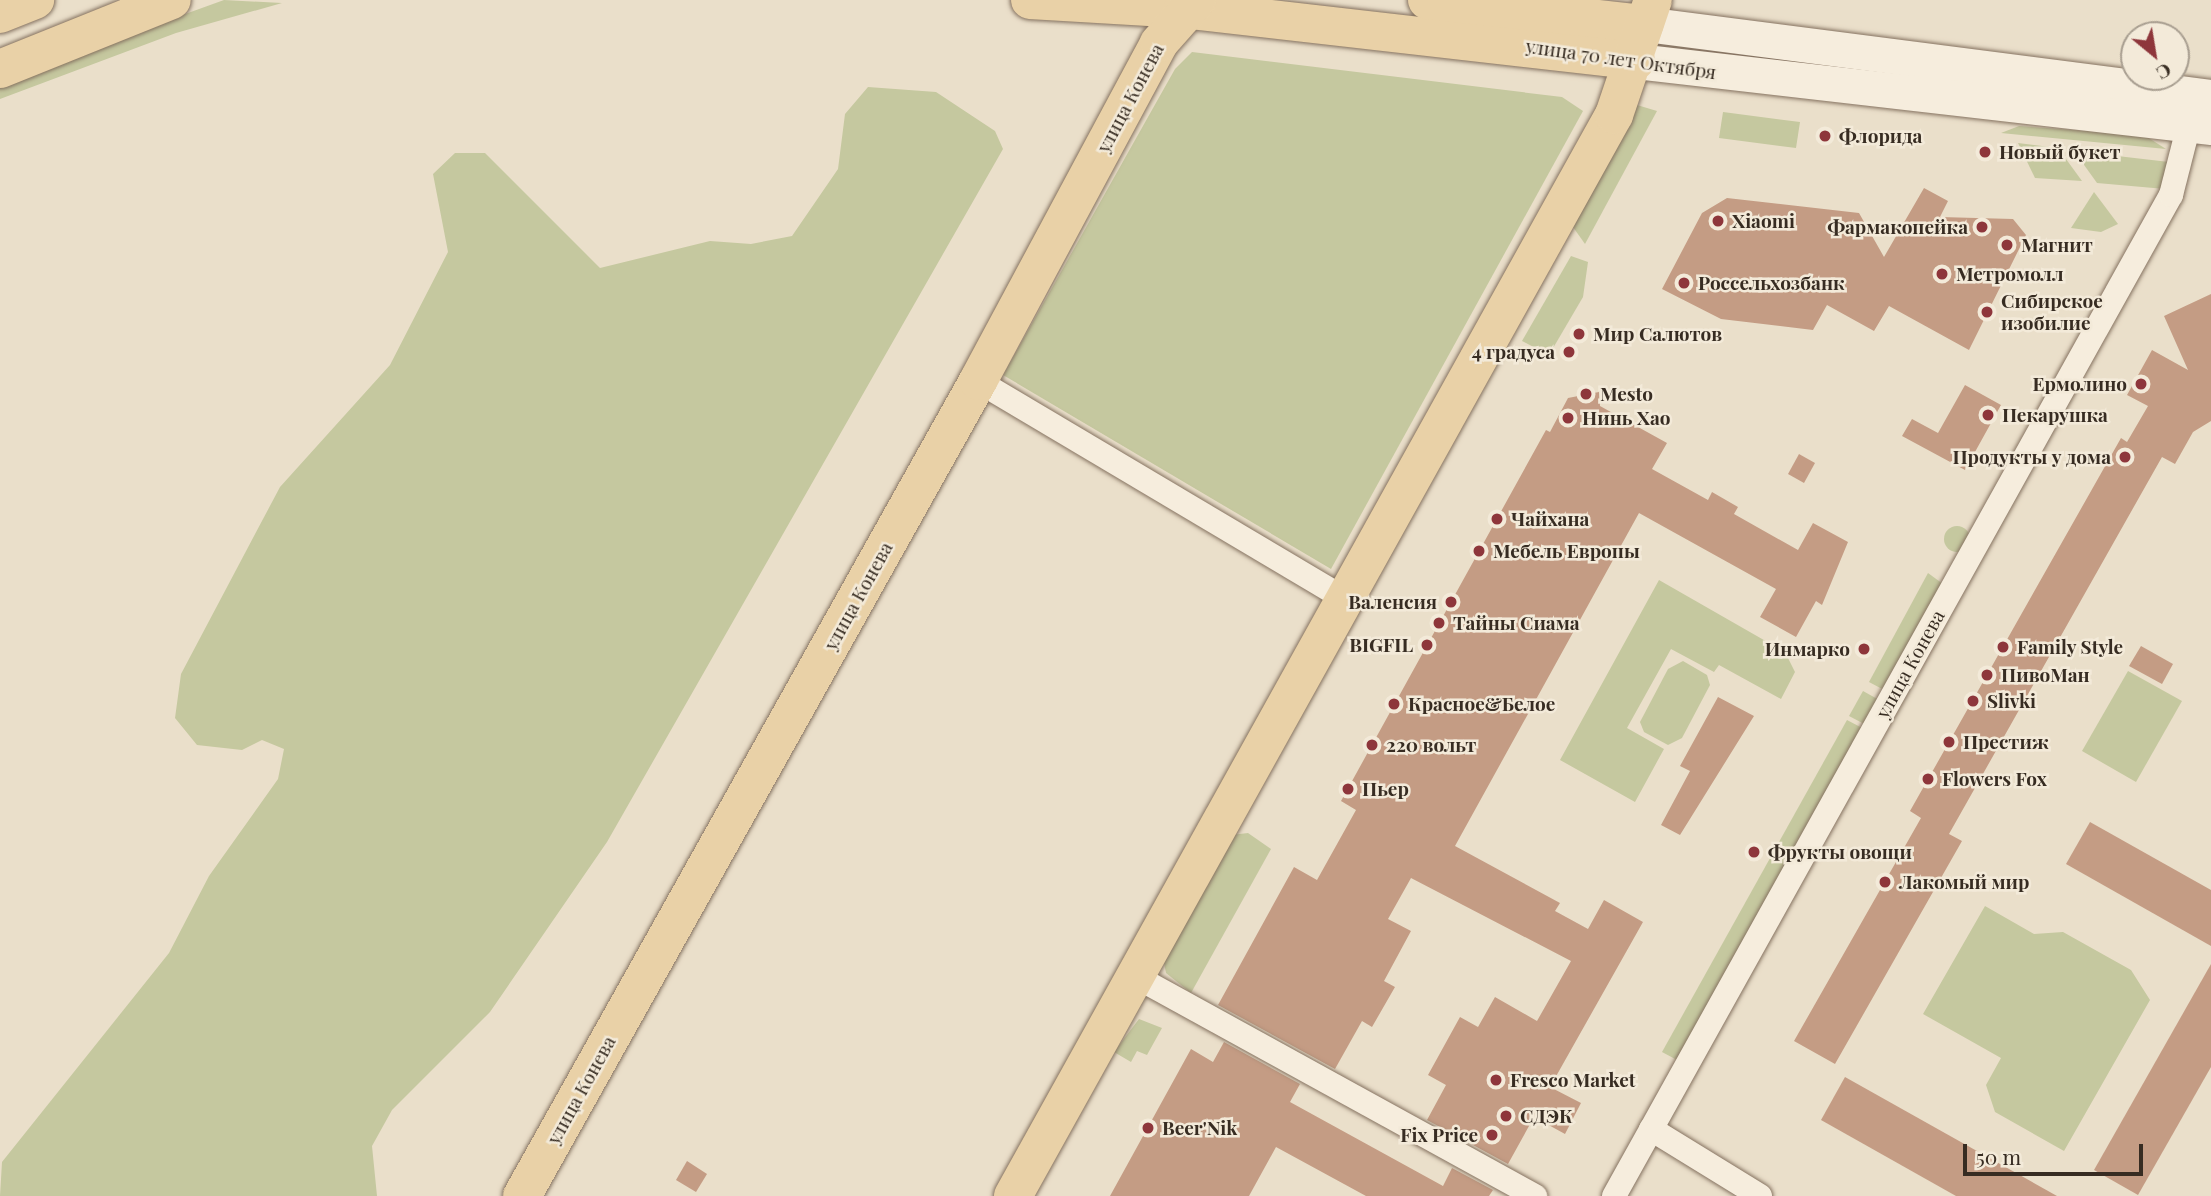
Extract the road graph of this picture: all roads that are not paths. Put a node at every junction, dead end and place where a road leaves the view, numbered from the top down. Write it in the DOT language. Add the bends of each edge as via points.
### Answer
graph roads {
  1 [pos="172,0"];
  2 [pos="1030,0"];
  3 [pos="1427,0"];
  4 [pos="1190,5"];
  5 [pos="1649,12"];
  6 [pos="1636,61"];
  7 [pos="0,69"];
  8 [pos="2202,111"];
  9 [pos="978,381"];
  10 [pos="1344,598"];
  11 [pos="1133,975"];
  12 [pos="1651,1129"];
  13 [pos="1531,1195"];
  14 [pos="522,1196"];
  15 [pos="1013,1196"];
  16 [pos="1614,1196"];
  17 [pos="1760,1196"];
  1 -- 7 [label="main road"];
  2 -- 4 [label="main road, улица 70 лет Октября"];
  3 -- 5 [label="main road, улица 70 лет Октября"];
  4 -- 6 [label="main road, улица 70 лет Октября"];
  4 -- 9 [label="main road, улица Конева"];
  5 -- 6 [label="main road"];
  5 -- 8 [label="main road, улица 70 лет Октября"];
  6 -- 8 [label="main road, улица 70 лет Октября"];
  6 -- 10 [label="main road" via="1614,115"];
  8 -- 12 [label="street, улица Конева" via="2159,217"];
  9 -- 10 [label="street"];
  9 -- 14 [label="main road, улица Конева"];
  10 -- 11 [label="main road"];
  11 -- 13 [label="street"];
  11 -- 15 [label="main road"];
  12 -- 16 [label="street, улица Конева"];
  12 -- 17 [label="street"];
}
